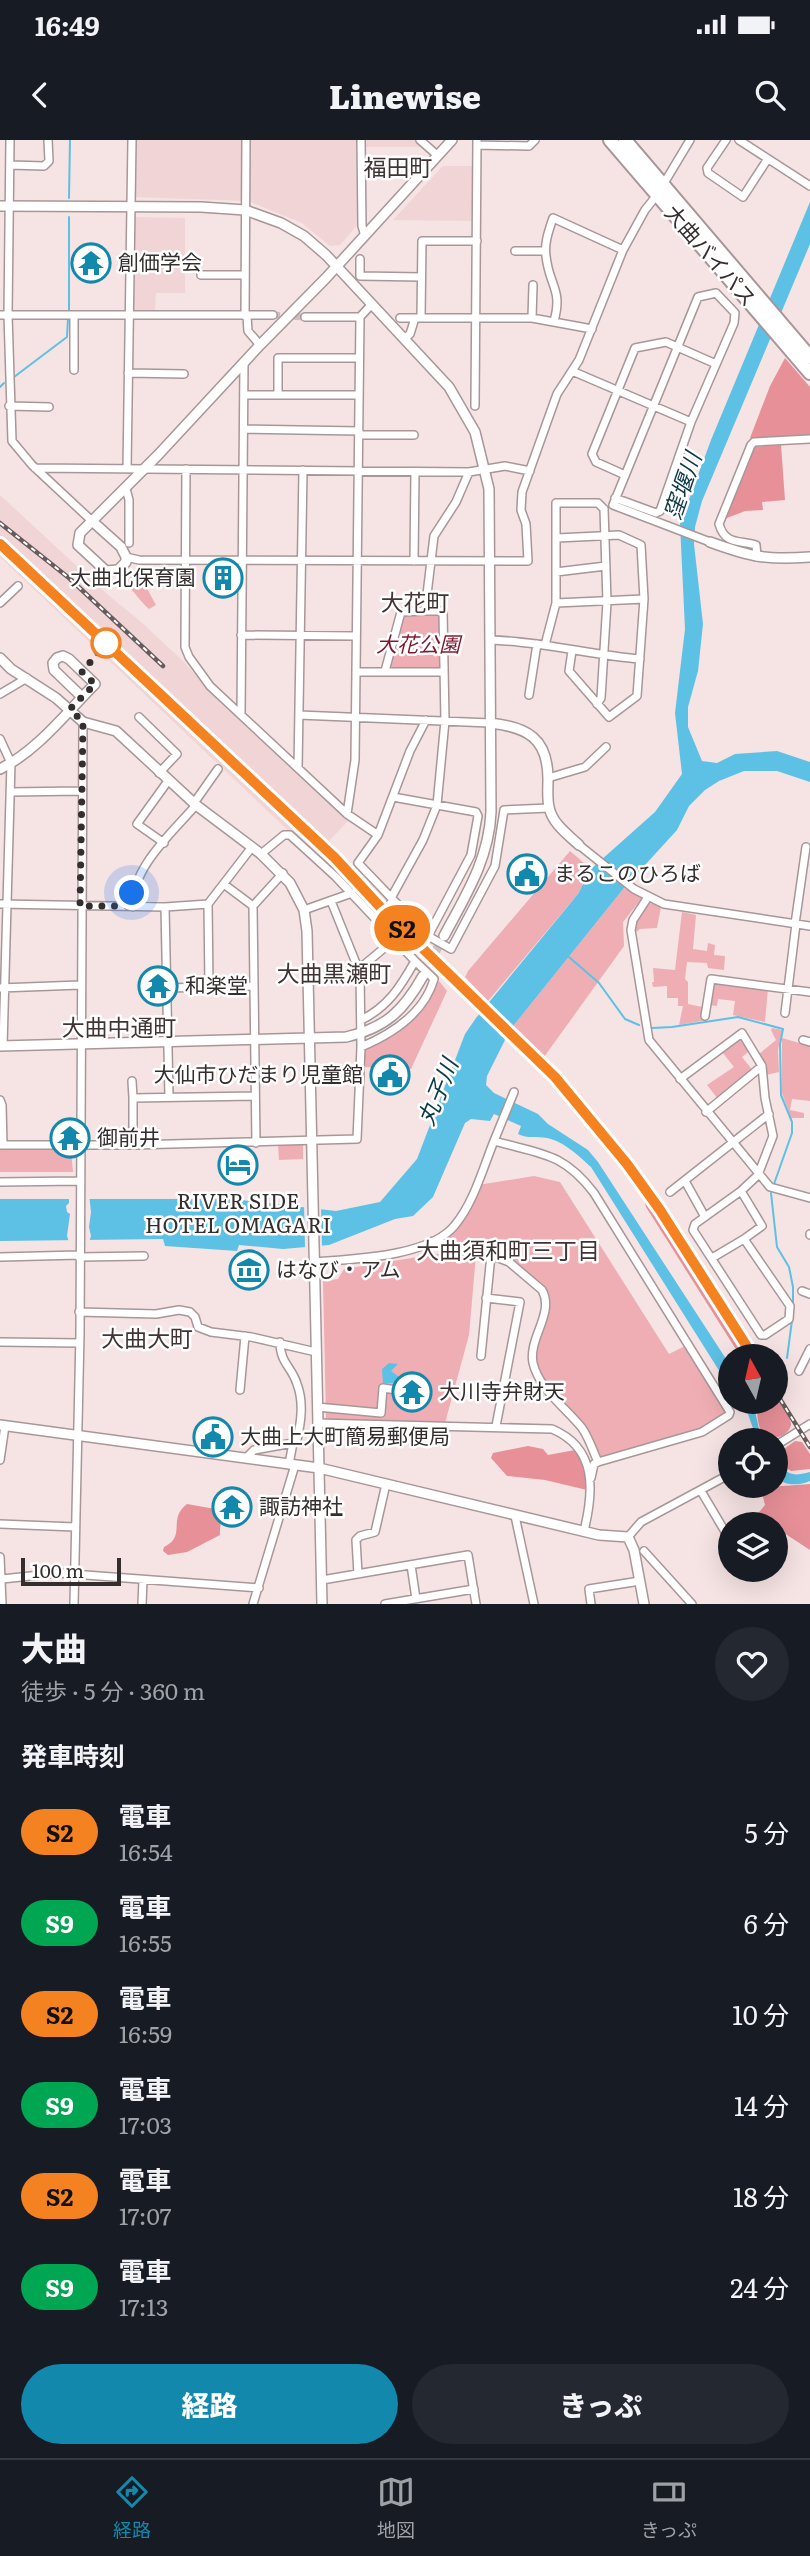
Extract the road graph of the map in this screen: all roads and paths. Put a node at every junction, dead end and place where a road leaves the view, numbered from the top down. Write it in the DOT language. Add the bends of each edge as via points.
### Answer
graph roads {
  1 [pos="48,140"];
  2 [pos="132,140"];
  3 [pos="246,140"];
  4 [pos="361,140"];
  5 [pos="420,140"];
  6 [pos="452,140"];
  7 [pos="534,140"];
  8 [pos="610,140"];
  9 [pos="625,140"];
  10 [pos="690,140"];
  11 [pos="726,140"];
  12 [pos="739,140"];
  13 [pos="10,141"];
  14 [pos="0,142"];
  15 [pos="477,143"];
  16 [pos="748,143"];
  17 [pos="438,155"];
  18 [pos="767,160"];
  19 [pos="10,165"];
  20 [pos="807,185"];
  21 [pos="660,190"];
  22 [pos="5,206"];
  23 [pos="129,206"];
  24 [pos="245,211"];
  25 [pos="365,236"];
  26 [pos="477,241"];
  27 [pos="623,250"];
  28 [pos="515,251"];
  29 [pos="545,251"];
  30 [pos="360,259"];
  31 [pos="336,267"];
  32 [pos="201,275"];
  33 [pos="245,275"];
  34 [pos="421,277"];
  35 [pos="533,285"];
  36 [pos="371,305"];
  37 [pos="74,314"];
  38 [pos="4,315"];
  39 [pos="128,315"];
  40 [pos="273,315"];
  41 [pos="246,316"];
  42 [pos="305,317"];
  43 [pos="360,317"];
  44 [pos="477,317"];
  45 [pos="400,318"];
  46 [pos="418,318"];
  47 [pos="532,318"];
  48 [pos="554,321"];
  49 [pos="592,329"];
  50 [pos="404,339"];
  51 [pos="260,345"];
  52 [pos="794,346"];
  53 [pos="677,347"];
  54 [pos="810,357"];
  55 [pos="359,358"];
  56 [pos="244,363"];
  57 [pos="716,364"];
  58 [pos="74,370"];
  59 [pos="572,370"];
  60 [pos="128,373"];
  61 [pos="810,373"];
  62 [pos="184,374"];
  63 [pos="619,391"];
  64 [pos="244,395"];
  65 [pos="278,395"];
  66 [pos="359,395"];
  67 [pos="654,405"];
  68 [pos="9,406"];
  69 [pos="475,406"];
  70 [pos="49,407"];
  71 [pos="691,422"];
  72 [pos="244,429"];
  73 [pos="359,433"];
  74 [pos="414,435"];
  75 [pos="810,439"];
  76 [pos="35,468"];
  77 [pos="127,469"];
  78 [pos="145,469"];
  79 [pos="186,469"];
  80 [pos="485,469"];
  81 [pos="243,470"];
  82 [pos="303,470"];
  83 [pos="358,471"];
  84 [pos="530,471"];
  85 [pos="415,472"];
  86 [pos="469,472"];
  87 [pos="625,475"];
  88 [pos="126,489"];
  89 [pos="611,504"];
  90 [pos="92,521"];
  91 [pos="605,535"];
  92 [pos="557,538"];
  93 [pos="710,542"];
  94 [pos="129,544"];
  95 [pos="810,556"];
  96 [pos="126,557"];
  97 [pos="757,557"];
  98 [pos="241,560"];
  99 [pos="186,561"];
  100 [pos="302,561"];
  101 [pos="357,561"];
  102 [pos="414,561"];
  103 [pos="430,562"];
  104 [pos="489,562"];
  105 [pos="606,566"];
  106 [pos="556,572"];
  107 [pos="18,586"];
  108 [pos="644,599"];
  109 [pos="607,601"];
  110 [pos="0,603"];
  111 [pos="556,603"];
  112 [pos="425,611"];
  113 [pos="241,635"];
  114 [pos="356,636"];
  115 [pos="300,637"];
  116 [pos="490,640"];
  117 [pos="541,644"];
  118 [pos="572,651"];
  119 [pos="604,656"];
  120 [pos="0,658"];
  121 [pos="640,659"];
  122 [pos="385,671"];
  123 [pos="356,672"];
  124 [pos="443,672"];
  125 [pos="27,678"];
  126 [pos="0,694"];
  127 [pos="529,695"];
  128 [pos="82,697"];
  129 [pos="597,704"];
  130 [pos="70,709"];
  131 [pos="241,714"];
  132 [pos="299,715"];
  133 [pos="139,717"];
  134 [pos="356,717"];
  135 [pos="426,720"];
  136 [pos="445,720"];
  137 [pos="83,722"];
  138 [pos="489,723"];
  139 [pos="0,739"];
  140 [pos="607,747"];
  141 [pos="11,763"];
  142 [pos="298,768"];
  143 [pos="0,769"];
  144 [pos="219,769"];
  145 [pos="159,773"];
  146 [pos="548,778"];
  147 [pos="168,781"];
  148 [pos="80,791"];
  149 [pos="10,792"];
  150 [pos="393,797"];
  151 [pos="195,804"];
  152 [pos="437,805"];
  153 [pos="549,808"];
  154 [pos="346,814"];
  155 [pos="378,835"];
  156 [pos="164,843"];
  157 [pos="579,845"];
  158 [pos="806,846"];
  159 [pos="252,847"];
  160 [pos="261,854"];
  161 [pos="283,873"];
  162 [pos="225,884"];
  163 [pos="352,893"];
  164 [pos="648,897"];
  165 [pos="392,900"];
  166 [pos="331,901"];
  167 [pos="3,904"];
  168 [pos="208,904"];
  169 [pos="253,905"];
  170 [pos="80,906"];
  171 [pos="133,906"];
  172 [pos="165,907"];
  173 [pos="304,910"];
  174 [pos="375,918"];
  175 [pos="796,924"];
  176 [pos="810,926"];
  177 [pos="428,936"];
  178 [pos="444,936"];
  179 [pos="395,939"];
  180 [pos="415,961"];
  181 [pos="359,969"];
  182 [pos="423,976"];
  183 [pos="80,985"];
  184 [pos="254,986"];
  185 [pos="209,987"];
  186 [pos="2,988"];
  187 [pos="166,988"];
  188 [pos="788,989"];
  189 [pos="810,992"];
  190 [pos="785,1013"];
  191 [pos="705,1016"];
  192 [pos="361,1020"];
  193 [pos="361,1034"];
  194 [pos="308,1039"];
  195 [pos="256,1040"];
  196 [pos="169,1042"];
  197 [pos="79,1044"];
  198 [pos="1,1046"];
  199 [pos="361,1047"];
  200 [pos="762,1066"];
  201 [pos="680,1079"];
  202 [pos="132,1081"];
  203 [pos="514,1092"];
  204 [pos="256,1096"];
  205 [pos="169,1097"];
  206 [pos="133,1098"];
  207 [pos="0,1100"];
  208 [pos="706,1112"];
  209 [pos="769,1114"];
  210 [pos="312,1141"];
  211 [pos="494,1141"];
  212 [pos="732,1142"];
  213 [pos="256,1143"];
  214 [pos="2,1145"];
  215 [pos="133,1145"];
  216 [pos="79,1146"];
  217 [pos="758,1175"];
  218 [pos="685,1181"];
  219 [pos="0,1182"];
  220 [pos="79,1182"];
  221 [pos="741,1191"];
  222 [pos="670,1192"];
  223 [pos="810,1198"];
  224 [pos="705,1217"];
  225 [pos="744,1239"];
  226 [pos="432,1241"];
  227 [pos="491,1255"];
  228 [pos="79,1256"];
  229 [pos="144,1256"];
  230 [pos="0,1257"];
  231 [pos="712,1258"];
  232 [pos="315,1262"];
  233 [pos="485,1298"];
  234 [pos="79,1312"];
  235 [pos="245,1336"];
  236 [pos="0,1342"];
  237 [pos="280,1342"];
  238 [pos="79,1343"];
  239 [pos="810,1349"];
  240 [pos="316,1352"];
  241 [pos="481,1356"];
  242 [pos="799,1371"];
  243 [pos="240,1390"];
  244 [pos="397,1390"];
  245 [pos="317,1407"];
  246 [pos="317,1423"];
  247 [pos="810,1424"];
  248 [pos="2,1426"];
  249 [pos="496,1426"];
  250 [pos="77,1436"];
  251 [pos="788,1438"];
  252 [pos="293,1443"];
  253 [pos="246,1458"];
  254 [pos="0,1460"];
  255 [pos="598,1462"];
  256 [pos="292,1464"];
  257 [pos="319,1468"];
  258 [pos="590,1481"];
  259 [pos="718,1481"];
  260 [pos="386,1484"];
  261 [pos="701,1491"];
  262 [pos="515,1516"];
  263 [pos="718,1520"];
  264 [pos="0,1524"];
  265 [pos="75,1527"];
  266 [pos="584,1531"];
  267 [pos="628,1536"];
  268 [pos="644,1551"];
  269 [pos="0,1557"];
  270 [pos="411,1565"];
  271 [pos="358,1574"];
  272 [pos="74,1575"];
  273 [pos="2,1579"];
  274 [pos="143,1580"];
  275 [pos="322,1580"];
  276 [pos="640,1581"];
  277 [pos="259,1588"];
  278 [pos="474,1590"];
  279 [pos="416,1599"];
  280 [pos="1,1600"];
  281 [pos="74,1604"];
  282 [pos="142,1604"];
  283 [pos="253,1604"];
  284 [pos="322,1604"];
  285 [pos="385,1604"];
  286 [pos="476,1604"];
  287 [pos="534,1604"];
  288 [pos="592,1604"];
  289 [pos="645,1604"];
  290 [pos="692,1604"];
  1 -- 19 [label="street" via="49,161 44,166"];
  2 -- 23 [label="street"];
  3 -- 24 [label="street"];
  4 -- 25 [label="street"];
  5 -- 17 [label="street"];
  6 -- 17 [label="street"];
  7 -- 15 [label="street" via="529,146"];
  8 -- 21 [label="highway, 大曲バイパス"];
  9 -- 21 [label="highway, 大曲バイパス"];
  10 -- 21 [label="street"];
  11 -- 18 [label="street" via="708,173 743,197"];
  12 -- 16 [label="street"];
  13 -- 14 [label="street"];
  13 -- 19 [label="street"];
  15 -- 26 [label="street"];
  16 -- 18 [label="street"];
  17 -- 25 [label="street"];
  18 -- 20 [label="street"];
  19 -- 22 [label="street"];
  21 -- 27 [label="street"];
  21 -- 52 [label="highway, 大曲バイパス"];
  22 -- 23 [label="street"];
  22 -- 38 [label="street"];
  23 -- 24 [label="street"];
  23 -- 39 [label="street"];
  24 -- 31 [label="street" via="292,229"];
  24 -- 33 [label="street"];
  25 -- 31 [label="street"];
  26 -- 34 [label="street" via="422,241"];
  26 -- 44 [label="street"];
  27 -- 29 [label="street" via="553,218"];
  27 -- 49 [label="street"];
  28 -- 29 [label="street"];
  29 -- 48 [label="street" via="559,301"];
  30 -- 34 [label="street" via="360,276"];
  31 -- 36 [label="street"];
  31 -- 51 [label="street"];
  32 -- 33 [label="street"];
  33 -- 41 [label="street"];
  34 -- 46 [label="street"];
  35 -- 47 [label="street"];
  36 -- 43 [label="street"];
  36 -- 50 [label="street"];
  37 -- 38 [label="street"];
  37 -- 39 [label="street"];
  37 -- 58 [label="street"];
  38 -- 68 [label="street"];
  39 -- 41 [label="street"];
  39 -- 60 [label="street"];
  40 -- 41 [label="street"];
  41 -- 51 [label="street" via="248,331"];
  42 -- 43 [label="street"];
  43 -- 55 [label="street"];
  44 -- 46 [label="street"];
  44 -- 47 [label="street"];
  44 -- 69 [label="street"];
  45 -- 46 [label="street"];
  46 -- 50 [label="street"];
  47 -- 48 [label="street"];
  48 -- 49 [label="street"];
  49 -- 59 [label="street"];
  50 -- 80 [label="street" via="458,401 475,432"];
  51 -- 56 [label="street"];
  52 -- 54 [label="highway, 大曲バイパス"];
  52 -- 61 [label="highway, 大曲バイパス"];
  53 -- 57 [label="street"];
  53 -- 57 [label="street" via="698,298 716,293 735,313"];
  53 -- 63 [label="street" via="666,342 635,348"];
  53 -- 67 [label="street"];
  55 -- 65 [label="street" via="278,358"];
  55 -- 66 [label="street"];
  56 -- 64 [label="street"];
  56 -- 78 [label="street"];
  57 -- 71 [label="street"];
  59 -- 63 [label="street"];
  59 -- 84 [label="street" via="557,394"];
  60 -- 62 [label="street"];
  60 -- 77 [label="street"];
  63 -- 67 [label="street"];
  63 -- 87 [label="street" via="592,454 596,463"];
  64 -- 65 [label="street"];
  64 -- 72 [label="street"];
  65 -- 66 [label="street"];
  66 -- 73 [label="street"];
  67 -- 71 [label="street"];
  67 -- 87 [label="street"];
  68 -- 70 [label="street"];
  68 -- 76 [label="street" via="12,441"];
  71 -- 89 [label="street" via="660,511"];
  72 -- 73 [label="street"];
  72 -- 81 [label="street"];
  73 -- 74 [label="street"];
  73 -- 83 [label="street"];
  75 -- 97 [label="street" via="751,445 719,524 731,541 756,545"];
  76 -- 77 [label="street"];
  76 -- 90 [label="street"];
  77 -- 78 [label="street"];
  78 -- 79 [label="street"];
  78 -- 88 [label="street"];
  79 -- 81 [label="street"];
  79 -- 99 [label="street"];
  80 -- 84 [label="street" via="505,466"];
  80 -- 86 [label="street"];
  80 -- 104 [label="street"];
  81 -- 82 [label="street"];
  81 -- 98 [label="street"];
  82 -- 83 [label="street"];
  82 -- 100 [label="street"];
  83 -- 85 [label="street"];
  83 -- 101 [label="street"];
  84 -- 104 [label="street" via="521,510 528,561"];
  85 -- 86 [label="street"];
  85 -- 102 [label="street"];
  86 -- 103 [label="street" via="434,536"];
  87 -- 89 [label="street"];
  88 -- 90 [label="street"];
  88 -- 94 [label="street"];
  89 -- 91 [label="street"];
  89 -- 92 [label="street" via="556,503"];
  89 -- 93 [label="street"];
  90 -- 96 [label="street"];
  90 -- 96 [label="street" via="80,533 82,549 106,571 118,570"];
  91 -- 92 [label="street"];
  91 -- 105 [label="street"];
  91 -- 108 [label="street" via="619,535 641,545"];
  92 -- 106 [label="street"];
  93 -- 97 [label="street"];
  95 -- 97 [label="street"];
  96 -- 99 [label="street"];
  98 -- 99 [label="street"];
  98 -- 100 [label="street"];
  98 -- 113 [label="street"];
  99 -- 131 [label="street" via="185,647 210,686"];
  100 -- 101 [label="street"];
  100 -- 115 [label="street"];
  101 -- 102 [label="street"];
  101 -- 114 [label="street"];
  102 -- 103 [label="street"];
  103 -- 104 [label="street"];
  103 -- 112 [label="street"];
  104 -- 116 [label="street"];
  105 -- 106 [label="street"];
  105 -- 109 [label="street"];
  106 -- 111 [label="street"];
  107 -- 110 [label="street"];
  108 -- 109 [label="street"];
  108 -- 121 [label="street"];
  109 -- 111 [label="street"];
  109 -- 119 [label="street"];
  111 -- 117 [label="street"];
  112 -- 122 [label="street" via="401,612"];
  112 -- 124 [label="street" via="443,611"];
  113 -- 115 [label="street"];
  113 -- 131 [label="street"];
  114 -- 115 [label="street"];
  114 -- 123 [label="street"];
  115 -- 132 [label="street"];
  116 -- 117 [label="street"];
  116 -- 138 [label="street"];
  117 -- 118 [label="street"];
  117 -- 127 [label="street"];
  118 -- 119 [label="street"];
  118 -- 129 [label="street" via="569,671"];
  119 -- 121 [label="street"];
  119 -- 129 [label="street"];
  120 -- 125 [label="street"];
  121 -- 129 [label="street" via="637,696 609,717"];
  122 -- 123 [label="street"];
  122 -- 124 [label="street"];
  123 -- 134 [label="street"];
  124 -- 136 [label="street"];
  125 -- 126 [label="street"];
  125 -- 130 [label="street"];
  128 -- 128 [label="street" via="54,670 57,658 69,659 95,684"];
  128 -- 130 [label="street"];
  130 -- 137 [label="street"];
  130 -- 141 [label="street"];
  131 -- 142 [label="street"];
  132 -- 134 [label="street"];
  132 -- 142 [label="street"];
  133 -- 145 [label="street" via="177,754"];
  134 -- 135 [label="street"];
  134 -- 154 [label="street"];
  135 -- 136 [label="street"];
  135 -- 150 [label="street"];
  136 -- 138 [label="street"];
  136 -- 152 [label="street"];
  137 -- 145 [label="street" via="116,731"];
  137 -- 148 [label="street"];
  138 -- 146 [label="street" via="516,727 533,736 544,752"];
  138 -- 178 [label="street" via="488,842 477,876"];
  139 -- 141 [label="street"];
  140 -- 146 [label="street" via="585,767"];
  141 -- 143 [label="street"];
  141 -- 149 [label="street"];
  142 -- 154 [label="street"];
  144 -- 151 [label="street"];
  145 -- 147 [label="street"];
  146 -- 153 [label="street"];
  147 -- 151 [label="street"];
  147 -- 156 [label="street" via="137,824"];
  148 -- 149 [label="street"];
  148 -- 170 [label="street"];
  149 -- 167 [label="street"];
  150 -- 152 [label="street"];
  150 -- 155 [label="street"];
  151 -- 156 [label="street"];
  151 -- 159 [label="street"];
  152 -- 165 [label="street"];
  152 -- 177 [label="street" via="476,812 478,820 466,868"];
  153 -- 157 [label="street" via="555,822"];
  153 -- 177 [label="street" via="504,810 495,866 451,949"];
  154 -- 155 [label="street"];
  155 -- 165 [label="street" via="358,863"];
  156 -- 171 [label="street" via="138,876"];
  157 -- 164 [label="street"];
  158 -- 175 [label="street"];
  159 -- 160 [label="street"];
  159 -- 162 [label="street"];
  160 -- 161 [label="street"];
  160 -- 163 [label="street" via="289,835"];
  161 -- 169 [label="street"];
  161 -- 173 [label="street"];
  162 -- 168 [label="street"];
  162 -- 169 [label="street"];
  163 -- 166 [label="street"];
  163 -- 174 [label="street"];
  164 -- 175 [label="street" via="675,907"];
  164 -- 201 [label="street" via="631,930 646,1030"];
  165 -- 174 [label="street"];
  165 -- 177 [label="street"];
  166 -- 173 [label="street"];
  166 -- 181 [label="street"];
  167 -- 170 [label="street"];
  167 -- 186 [label="street"];
  168 -- 172 [label="street"];
  168 -- 185 [label="street"];
  169 -- 184 [label="street"];
  170 -- 171 [label="street"];
  170 -- 183 [label="street"];
  171 -- 172 [label="street"];
  172 -- 187 [label="street"];
  173 -- 194 [label="street"];
  174 -- 179 [label="street"];
  175 -- 176 [label="street"];
  175 -- 188 [label="street"];
  179 -- 180 [label="street"];
  179 -- 181 [label="street"];
  180 -- 192 [label="street" via="393,997"];
  180 -- 199 [label="street" via="434,979 419,1006 393,1032"];
  181 -- 192 [label="street"];
  182 -- 193 [label="street" via="395,1015"];
  183 -- 186 [label="street"];
  183 -- 197 [label="street"];
  184 -- 185 [label="street"];
  184 -- 195 [label="street"];
  185 -- 187 [label="street"];
  186 -- 198 [label="street"];
  187 -- 196 [label="street"];
  188 -- 189 [label="street"];
  188 -- 190 [label="street"];
  188 -- 191 [label="street" via="711,979"];
  192 -- 193 [label="street"];
  193 -- 194 [label="street"];
  193 -- 199 [label="street"];
  194 -- 195 [label="street"];
  194 -- 210 [label="street"];
  195 -- 196 [label="street"];
  195 -- 204 [label="street"];
  196 -- 197 [label="street"];
  196 -- 205 [label="street"];
  197 -- 198 [label="street"];
  197 -- 216 [label="street"];
  199 -- 210 [label="street" via="357,1139"];
  200 -- 201 [label="street" via="742,1033"];
  200 -- 208 [label="street"];
  200 -- 209 [label="street"];
  201 -- 208 [label="street"];
  202 -- 206 [label="street"];
  203 -- 211 [label="street"];
  204 -- 205 [label="street"];
  204 -- 213 [label="street"];
  205 -- 206 [label="street"];
  206 -- 215 [label="street"];
  207 -- 214 [label="street"];
  208 -- 212 [label="street"];
  209 -- 212 [label="street"];
  209 -- 217 [label="street" via="773,1136"];
  210 -- 213 [label="street"];
  210 -- 232 [label="street"];
  211 -- 226 [label="street" via="455,1225"];
  211 -- 255 [label="street" via="555,1158 581,1176 728,1408 729,1415 702,1432"];
  212 -- 217 [label="street"];
  212 -- 218 [label="street"];
  213 -- 215 [label="street"];
  214 -- 216 [label="street"];
  215 -- 216 [label="street"];
  216 -- 220 [label="street"];
  217 -- 221 [label="street"];
  217 -- 223 [label="street" via="770,1187"];
  218 -- 222 [label="street"];
  218 -- 224 [label="street"];
  219 -- 220 [label="street"];
  220 -- 228 [label="street"];
  221 -- 224 [label="street"];
  221 -- 225 [label="street" via="762,1226"];
  224 -- 231 [label="street" via="693,1230"];
  225 -- 231 [label="street"];
  225 -- 231 [label="street" via="790,1306 789,1320 765,1335"];
  226 -- 227 [label="street"];
  226 -- 232 [label="street" via="384,1256"];
  227 -- 233 [label="street"];
  227 -- 255 [label="street" via="509,1262 546,1296 532,1352 535,1369 583,1430"];
  228 -- 229 [label="street"];
  228 -- 230 [label="street"];
  228 -- 234 [label="street"];
  232 -- 240 [label="street"];
  233 -- 241 [label="street"];
  233 -- 249 [label="street" via="520,1302"];
  234 -- 235 [label="street" via="190,1312 198,1327"];
  234 -- 238 [label="street"];
  235 -- 237 [label="street"];
  235 -- 243 [label="street"];
  236 -- 238 [label="street"];
  237 -- 240 [label="street"];
  237 -- 252 [label="street" via="280,1355 297,1382 302,1414"];
  238 -- 250 [label="street"];
  239 -- 242 [label="street"];
  240 -- 245 [label="street"];
  244 -- 245 [label="street" via="383,1388 381,1413"];
  245 -- 246 [label="street"];
  246 -- 249 [label="street"];
  246 -- 257 [label="street"];
  247 -- 251 [label="street"];
  248 -- 250 [label="street"];
  248 -- 254 [label="street"];
  249 -- 258 [label="street" via="561,1433 583,1454"];
  250 -- 253 [label="street"];
  250 -- 265 [label="street"];
  252 -- 253 [label="street" via="254,1450"];
  252 -- 256 [label="street"];
  253 -- 256 [label="street"];
  255 -- 258 [label="street"];
  256 -- 257 [label="street"];
  256 -- 277 [label="street"];
  257 -- 260 [label="street"];
  257 -- 275 [label="street"];
  258 -- 266 [label="street"];
  259 -- 261 [label="street"];
  260 -- 262 [label="street"];
  260 -- 271 [label="street" via="376,1532 356,1540"];
  261 -- 263 [label="street"];
  261 -- 267 [label="street" via="641,1521"];
  262 -- 266 [label="street"];
  262 -- 287 [label="street"];
  264 -- 265 [label="street"];
  265 -- 272 [label="street"];
  266 -- 267 [label="street"];
  267 -- 276 [label="street"];
  268 -- 290 [label="street"];
  269 -- 273 [label="street"];
  270 -- 271 [label="street"];
  270 -- 278 [label="street" via="468,1555"];
  270 -- 279 [label="street"];
  271 -- 275 [label="street"];
  272 -- 273 [label="street"];
  272 -- 274 [label="street"];
  272 -- 281 [label="street"];
  273 -- 280 [label="street"];
  274 -- 277 [label="street"];
  274 -- 282 [label="street"];
  275 -- 284 [label="street"];
  276 -- 288 [label="street" via="589,1589"];
  276 -- 289 [label="street"];
  277 -- 283 [label="street"];
  278 -- 279 [label="street"];
  278 -- 286 [label="street"];
  279 -- 285 [label="street"];
}
